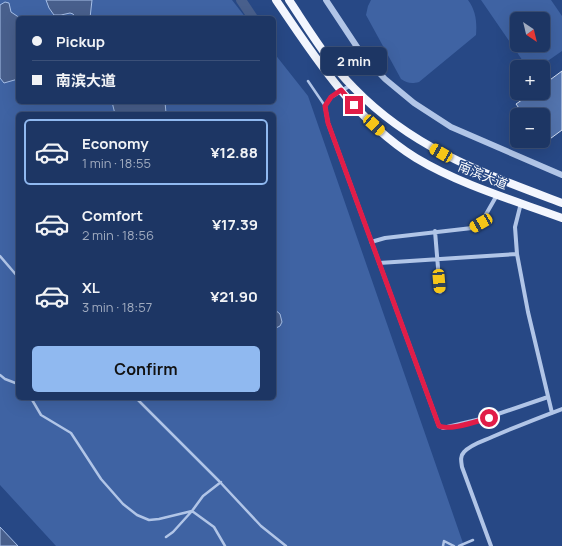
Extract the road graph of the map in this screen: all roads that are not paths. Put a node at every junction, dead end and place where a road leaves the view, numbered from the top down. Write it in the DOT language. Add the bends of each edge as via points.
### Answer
graph roads {
  1 [pos="276,0"];
  2 [pos="289,0"];
  3 [pos="326,0"];
  4 [pos="308,81"];
  5 [pos="351,85"];
  6 [pos="341,90"];
  7 [pos="325,106"];
  8 [pos="562,174"];
  9 [pos="497,195"];
  10 [pos="521,202"];
  11 [pos="562,203"];
  12 [pos="562,218"];
  13 [pos="435,231"];
  14 [pos="371,242"];
  15 [pos="517,254"];
  16 [pos="0,256"];
  17 [pos="437,260"];
  18 [pos="379,263"];
  19 [pos="16,275"];
  20 [pos="440,292"];
  21 [pos="0,375"];
  22 [pos="16,383"];
  23 [pos="548,397"];
  24 [pos="32,400"];
  25 [pos="138,400"];
  26 [pos="562,409"];
  27 [pos="552,413"];
  28 [pos="221,482"];
  29 [pos="192,511"];
  30 [pos="166,537"];
  31 [pos="473,540"];
  32 [pos="224,546"];
  33 [pos="286,546"];
  34 [pos="443,546"];
  35 [pos="454,546"];
  36 [pos="459,546"];
  37 [pos="491,546"];
  1 -- 6 [label="main road, 南滨大道" via="323,69"];
  2 -- 5 [label="main road, 南滨大道" via="332,63"];
  3 -- 8 [label="street" via="363,56 385,79 414,103 451,127"];
  4 -- 7 [label="lane"];
  5 -- 6 [label="street"];
  5 -- 11 [label="main road, 南滨大道" via="374,108 414,138 472,168"];
  6 -- 7 [label="street" via="331,97"];
  6 -- 9 [label="main road, 南滨大道" via="368,120 416,158"];
  7 -- 14 [label="street" via="328,123"];
  9 -- 10 [label="main road, 南滨大道"];
  9 -- 13 [label="street" via="481,223 472,228"];
  10 -- 12 [label="main road, 南滨大道"];
  10 -- 15 [label="street" via="515,227"];
  13 -- 14 [label="street"];
  13 -- 17 [label="street"];
  14 -- 18 [label="street"];
  15 -- 17 [label="street"];
  15 -- 23 [label="street"];
  16 -- 19 [label="lane"];
  17 -- 18 [label="street"];
  17 -- 20 [label="street"];
  18 -- 23 [label="street" via="439,426 450,427 489,418"];
  21 -- 22 [label="lane"];
  23 -- 27 [label="street"];
  24 -- 29 [label="lane" via="41,415 71,433 101,479 137,516 149,520"];
  25 -- 28 [label="lane"];
  26 -- 27 [label="street"];
  27 -- 37 [label="street" via="474,445 462,455 462,466"];
  28 -- 29 [label="lane" via="204,496"];
  28 -- 33 [label="lane" via="261,526"];
  29 -- 30 [label="lane"];
  29 -- 32 [label="lane" via="214,527"];
  31 -- 36 [label="lane"];
  34 -- 35 [label="lane" via="444,541"];
}
